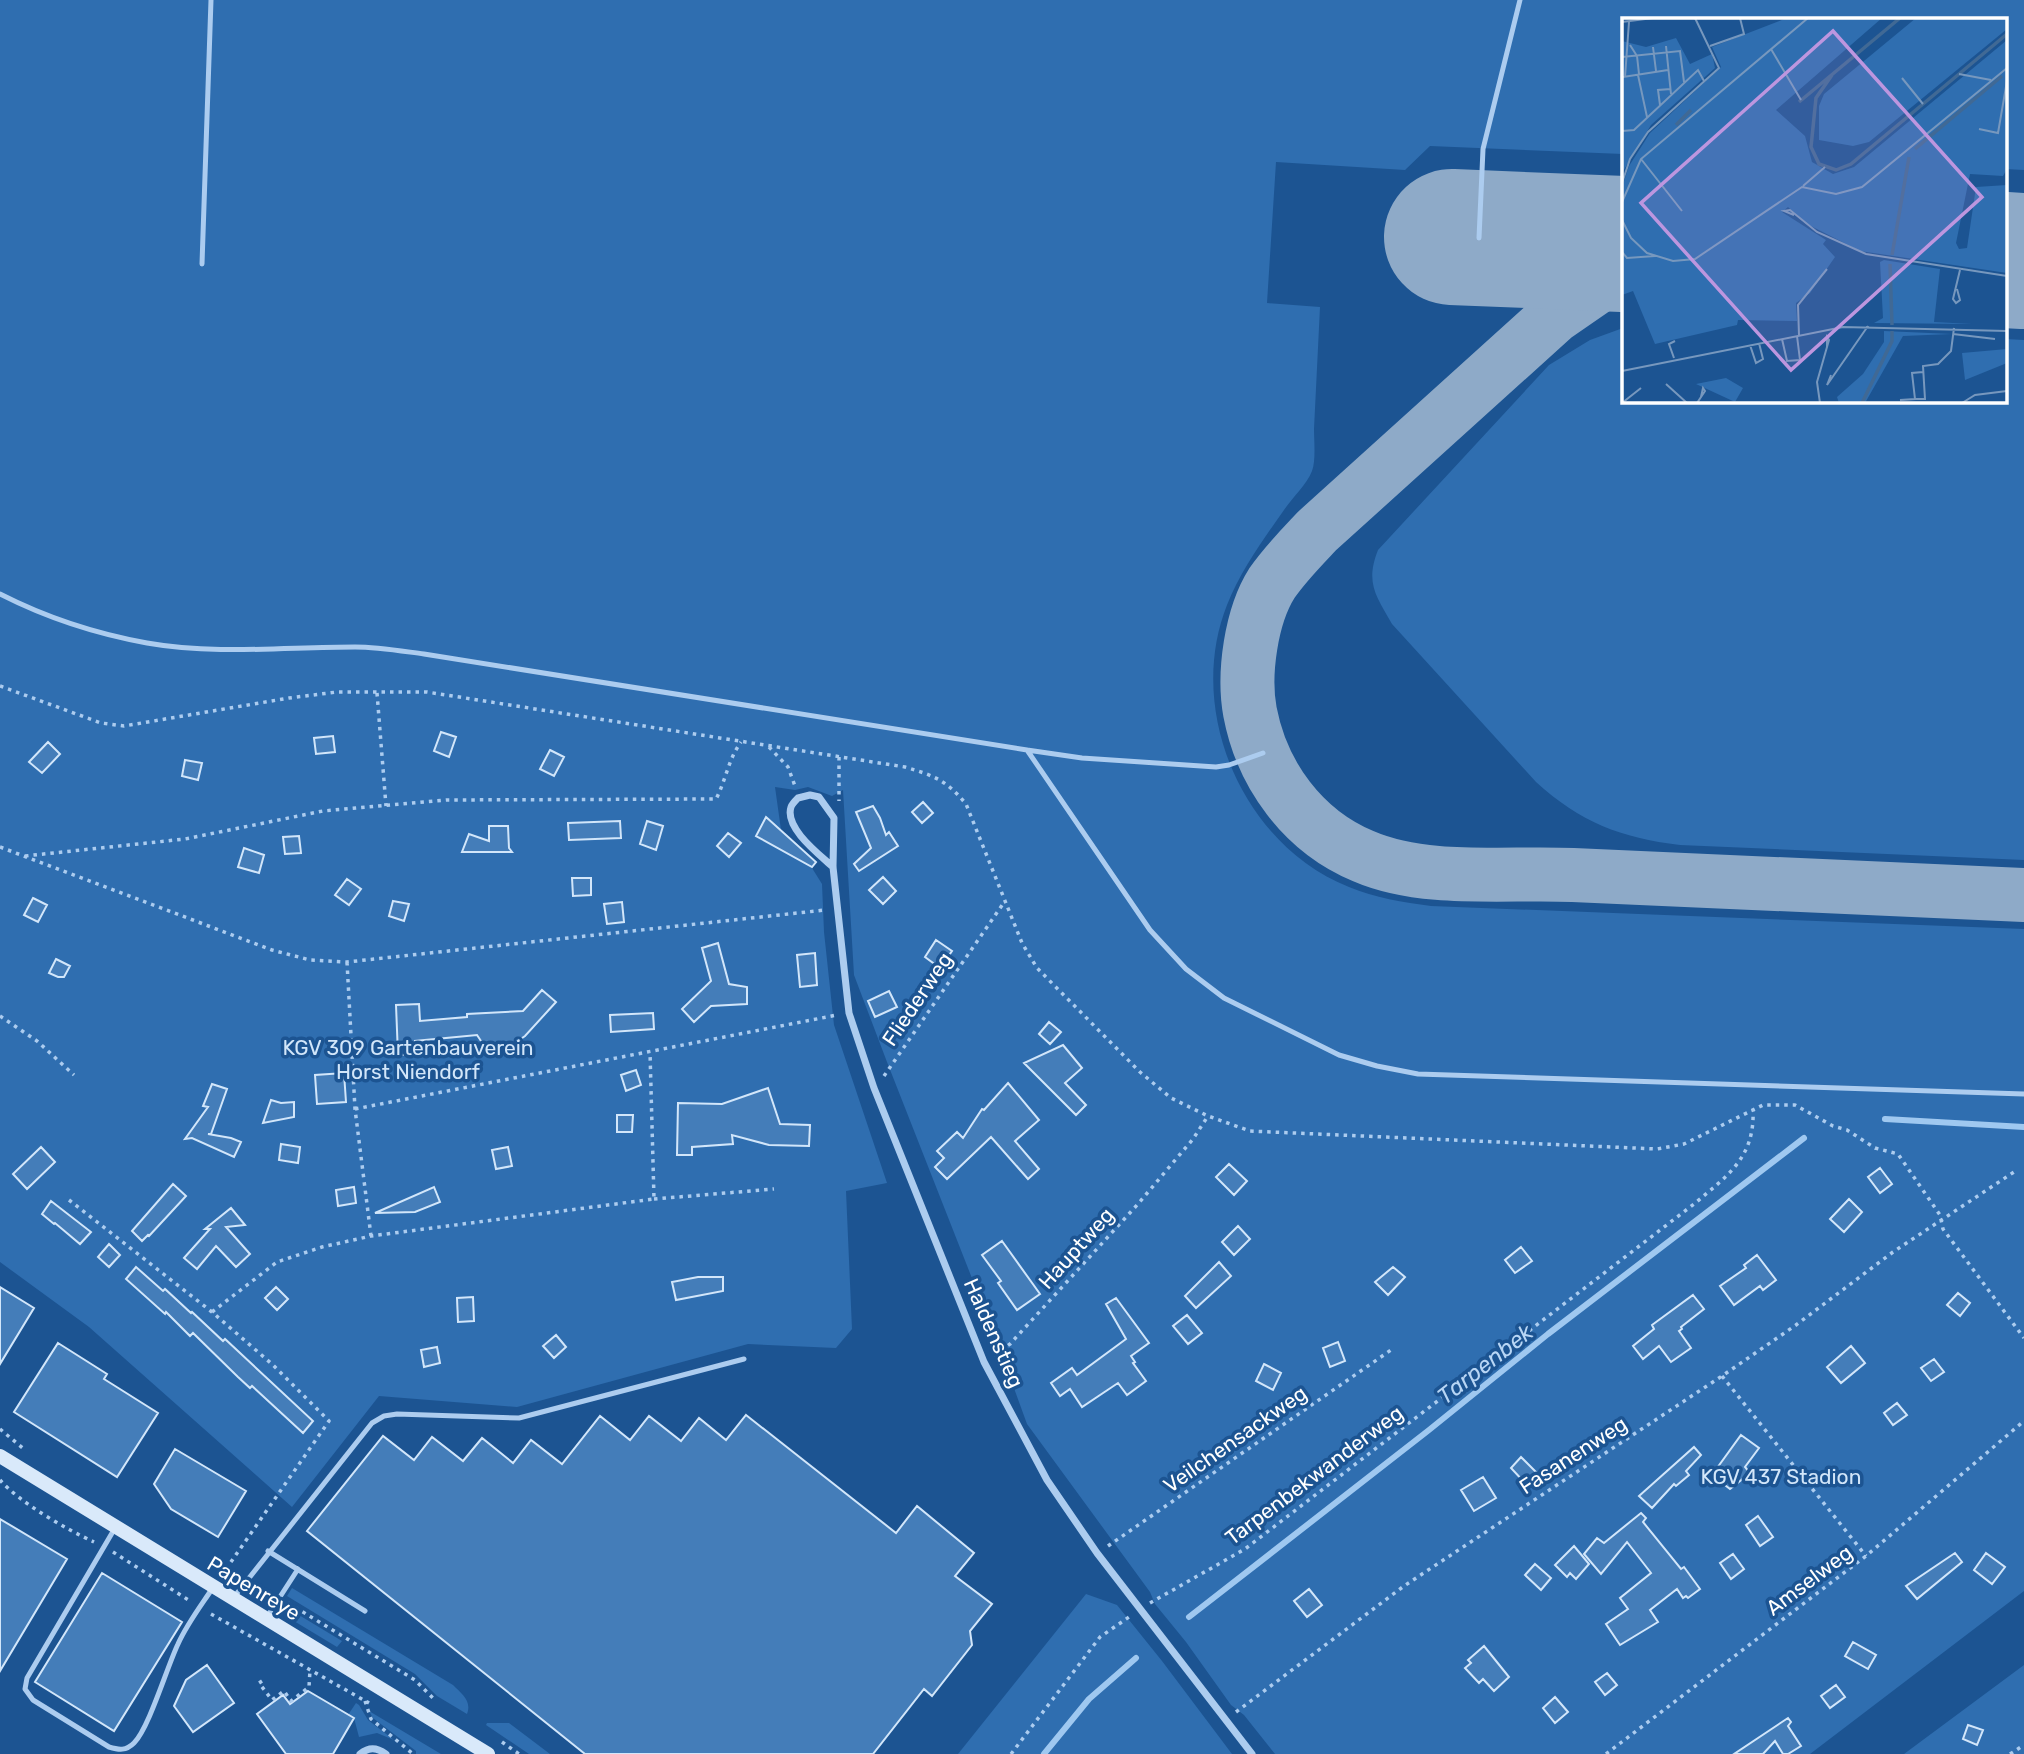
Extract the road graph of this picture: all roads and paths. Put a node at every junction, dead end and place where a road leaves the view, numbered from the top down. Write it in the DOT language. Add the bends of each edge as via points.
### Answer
graph roads {
  1 [pos="211,0"];
  2 [pos="1520,0"];
  3 [pos="1479,238"];
  4 [pos="202,264"];
  5 [pos="0,594"];
  6 [pos="0,686"];
  7 [pos="377,693"];
  8 [pos="741,742"];
  9 [pos="767,746"];
  10 [pos="1027,750"];
  11 [pos="1262,753"];
  12 [pos="839,757"];
  13 [pos="798,798"];
  14 [pos="386,806"];
  15 [pos="834,818"];
  16 [pos="0,847"];
  17 [pos="23,857"];
  18 [pos="833,867"];
  19 [pos="1005,901"];
  20 [pos="837,909"];
  21 [pos="346,962"];
  22 [pos="849,1013"];
  23 [pos="0,1016"];
  24 [pos="650,1052"];
  25 [pos="74,1075"];
  26 [pos="874,1088"];
  27 [pos="2024,1094"];
  28 [pos="355,1109"];
  29 [pos="1753,1110"];
  30 [pos="1208,1116"];
  31 [pos="2014,1172"];
  32 [pos="774,1189"];
  33 [pos="654,1199"];
  34 [pos="69,1200"];
  35 [pos="1942,1222"];
  36 [pos="371,1236"];
  37 [pos="212,1312"];
  38 [pos="2024,1338"];
  39 [pos="1391,1350"];
  40 [pos="744,1359"];
  41 [pos="984,1362"];
  42 [pos="1722,1376"];
  43 [pos="2024,1421"];
  44 [pos="0,1456"];
  45 [pos="0,1480"];
  46 [pos="115,1528"];
  47 [pos="104,1546"];
  48 [pos="268,1551"];
  49 [pos="1097,1553"];
  50 [pos="1866,1556"];
  51 [pos="298,1569"];
  52 [pos="224,1573"];
  53 [pos="244,1583"];
  54 [pos="213,1588"];
  55 [pos="280,1598"];
  56 [pos="232,1600"];
  57 [pos="200,1607"];
  58 [pos="1140,1609"];
  59 [pos="365,1611"];
  60 [pos="266,1620"];
  61 [pos="310,1670"];
  62 [pos="262,1681"];
  63 [pos="365,1701"];
  64 [pos="439,1704"];
  65 [pos="375,1707"];
  66 [pos="1225,1720"];
  67 [pos="496,1739"];
  68 [pos="2024,1745"];
  69 [pos="360,1754"];
  70 [pos="386,1754"];
  71 [pos="413,1754"];
  72 [pos="488,1754"];
  73 [pos="519,1754"];
  74 [pos="1011,1754"];
  75 [pos="1252,1754"];
  76 [pos="1606,1754"];
  77 [pos="2010,1754"];
  1 -- 4 [label="lane"];
  2 -- 3 [label="lane" via="1483,149"];
  5 -- 10 [label="lane" via="95,631 148,643 271,650 358,647 424,654"];
  6 -- 7 [label="path" via="114,725 337,692"];
  7 -- 8 [label="path" via="426,692"];
  7 -- 14 [label="path"];
  8 -- 9 [label="path"];
  8 -- 14 [label="path" via="731,756 716,799 446,800"];
  9 -- 12 [label="path"];
  9 -- 13 [label="path" via="793,775"];
  10 -- 11 [label="lane" via="1216,767"];
  10 -- 27 [label="lane" via="1150,930 1186,970 1224,998 1339,1055 1418,1074"];
  12 -- 15 [label="path" via="839,800"];
  12 -- 19 [label="path" via="905,767 951,787 966,804"];
  13 -- 15 [label="street" via="819,797"];
  13 -- 18 [label="street" via="790,819"];
  14 -- 17 [label="path" via="323,811 186,839"];
  15 -- 18 [label="street, Haldenstieg"];
  16 -- 17 [label="path"];
  17 -- 21 [label="path" via="272,950 310,960"];
  18 -- 20 [label="street, Haldenstieg"];
  19 -- 26 [label="path, Fliederweg"];
  19 -- 30 [label="path" via="1037,968 1154,1084"];
  20 -- 21 [label="path"];
  20 -- 22 [label="street, Haldenstieg"];
  21 -- 28 [label="path"];
  22 -- 24 [label="path"];
  22 -- 26 [label="street, Haldenstieg"];
  23 -- 25 [label="path" via="37,1041"];
  24 -- 28 [label="path"];
  24 -- 33 [label="path"];
  26 -- 41 [label="street, Haldenstieg"];
  28 -- 36 [label="path"];
  29 -- 30 [label="path" via="1684,1144 1657,1149 1250,1130"];
  29 -- 35 [label="path" via="1763,1105 1795,1105 1875,1148 1898,1154"];
  29 -- 58 [label="path, Tarpenbekwanderweg" via="1744,1155 1695,1204 1245,1549"];
  30 -- 41 [label="path, Hauptweg" via="1138,1203 1010,1344"];
  31 -- 35 [label="path, Fasanenweg"];
  32 -- 33 [label="path"];
  33 -- 36 [label="path"];
  34 -- 37 [label="path"];
  35 -- 38 [label="path"];
  35 -- 42 [label="path, Fasanenweg" via="1893,1252"];
  36 -- 37 [label="path" via="277,1262"];
  37 -- 52 [label="path" via="330,1421"];
  39 -- 49 [label="path, Veilchensackweg"];
  40 -- 48 [label="lane" via="519,1418 384,1416 372,1423"];
  41 -- 49 [label="street, Haldenstieg" via="1047,1480"];
  42 -- 50 [label="path"];
  42 -- 66 [label="path, Fasanenweg" via="1404,1586"];
  43 -- 50 [label="path, Amselweg"];
  44 -- 46 [label="main road, Papenreye"];
  45 -- 47 [label="path" via="74,1533"];
  46 -- 47 [label="lane"];
  46 -- 54 [label="main road, Papenreye"];
  47 -- 57 [label="path"];
  47 -- 57 [label="lane" via="27,1678 25,1689 33,1700 109,1747 129,1748 141,1735 178,1643"];
  48 -- 51 [label="lane"];
  48 -- 53 [label="lane"];
  49 -- 58 [label="street, Haldenstieg"];
  50 -- 76 [label="path, Amselweg"];
  51 -- 55 [label="lane"];
  51 -- 59 [label="lane"];
  52 -- 53 [label="path"];
  52 -- 54 [label="path"];
  53 -- 56 [label="lane"];
  54 -- 56 [label="main road, Papenreye"];
  54 -- 57 [label="lane"];
  55 -- 60 [label="lane"];
  55 -- 64 [label="path" via="415,1680"];
  56 -- 60 [label="main road, Papenreye"];
  57 -- 61 [label="path"];
  58 -- 66 [label="street, Haldenstieg"];
  58 -- 74 [label="path, Tarpenbekwanderweg" via="1100,1637"];
  60 -- 72 [label="main road, Papenreye"];
  61 -- 62 [label="path" via="309,1687 291,1701 284,1691 272,1700 259,1683"];
  61 -- 63 [label="path"];
  63 -- 65 [label="path"];
  63 -- 71 [label="path" via="371,1719"];
  66 -- 75 [label="street, Haldenstieg"];
  67 -- 73 [label="path"];
  68 -- 77 [label="path"];
  69 -- 70 [label="street" via="376,1748"];
}
